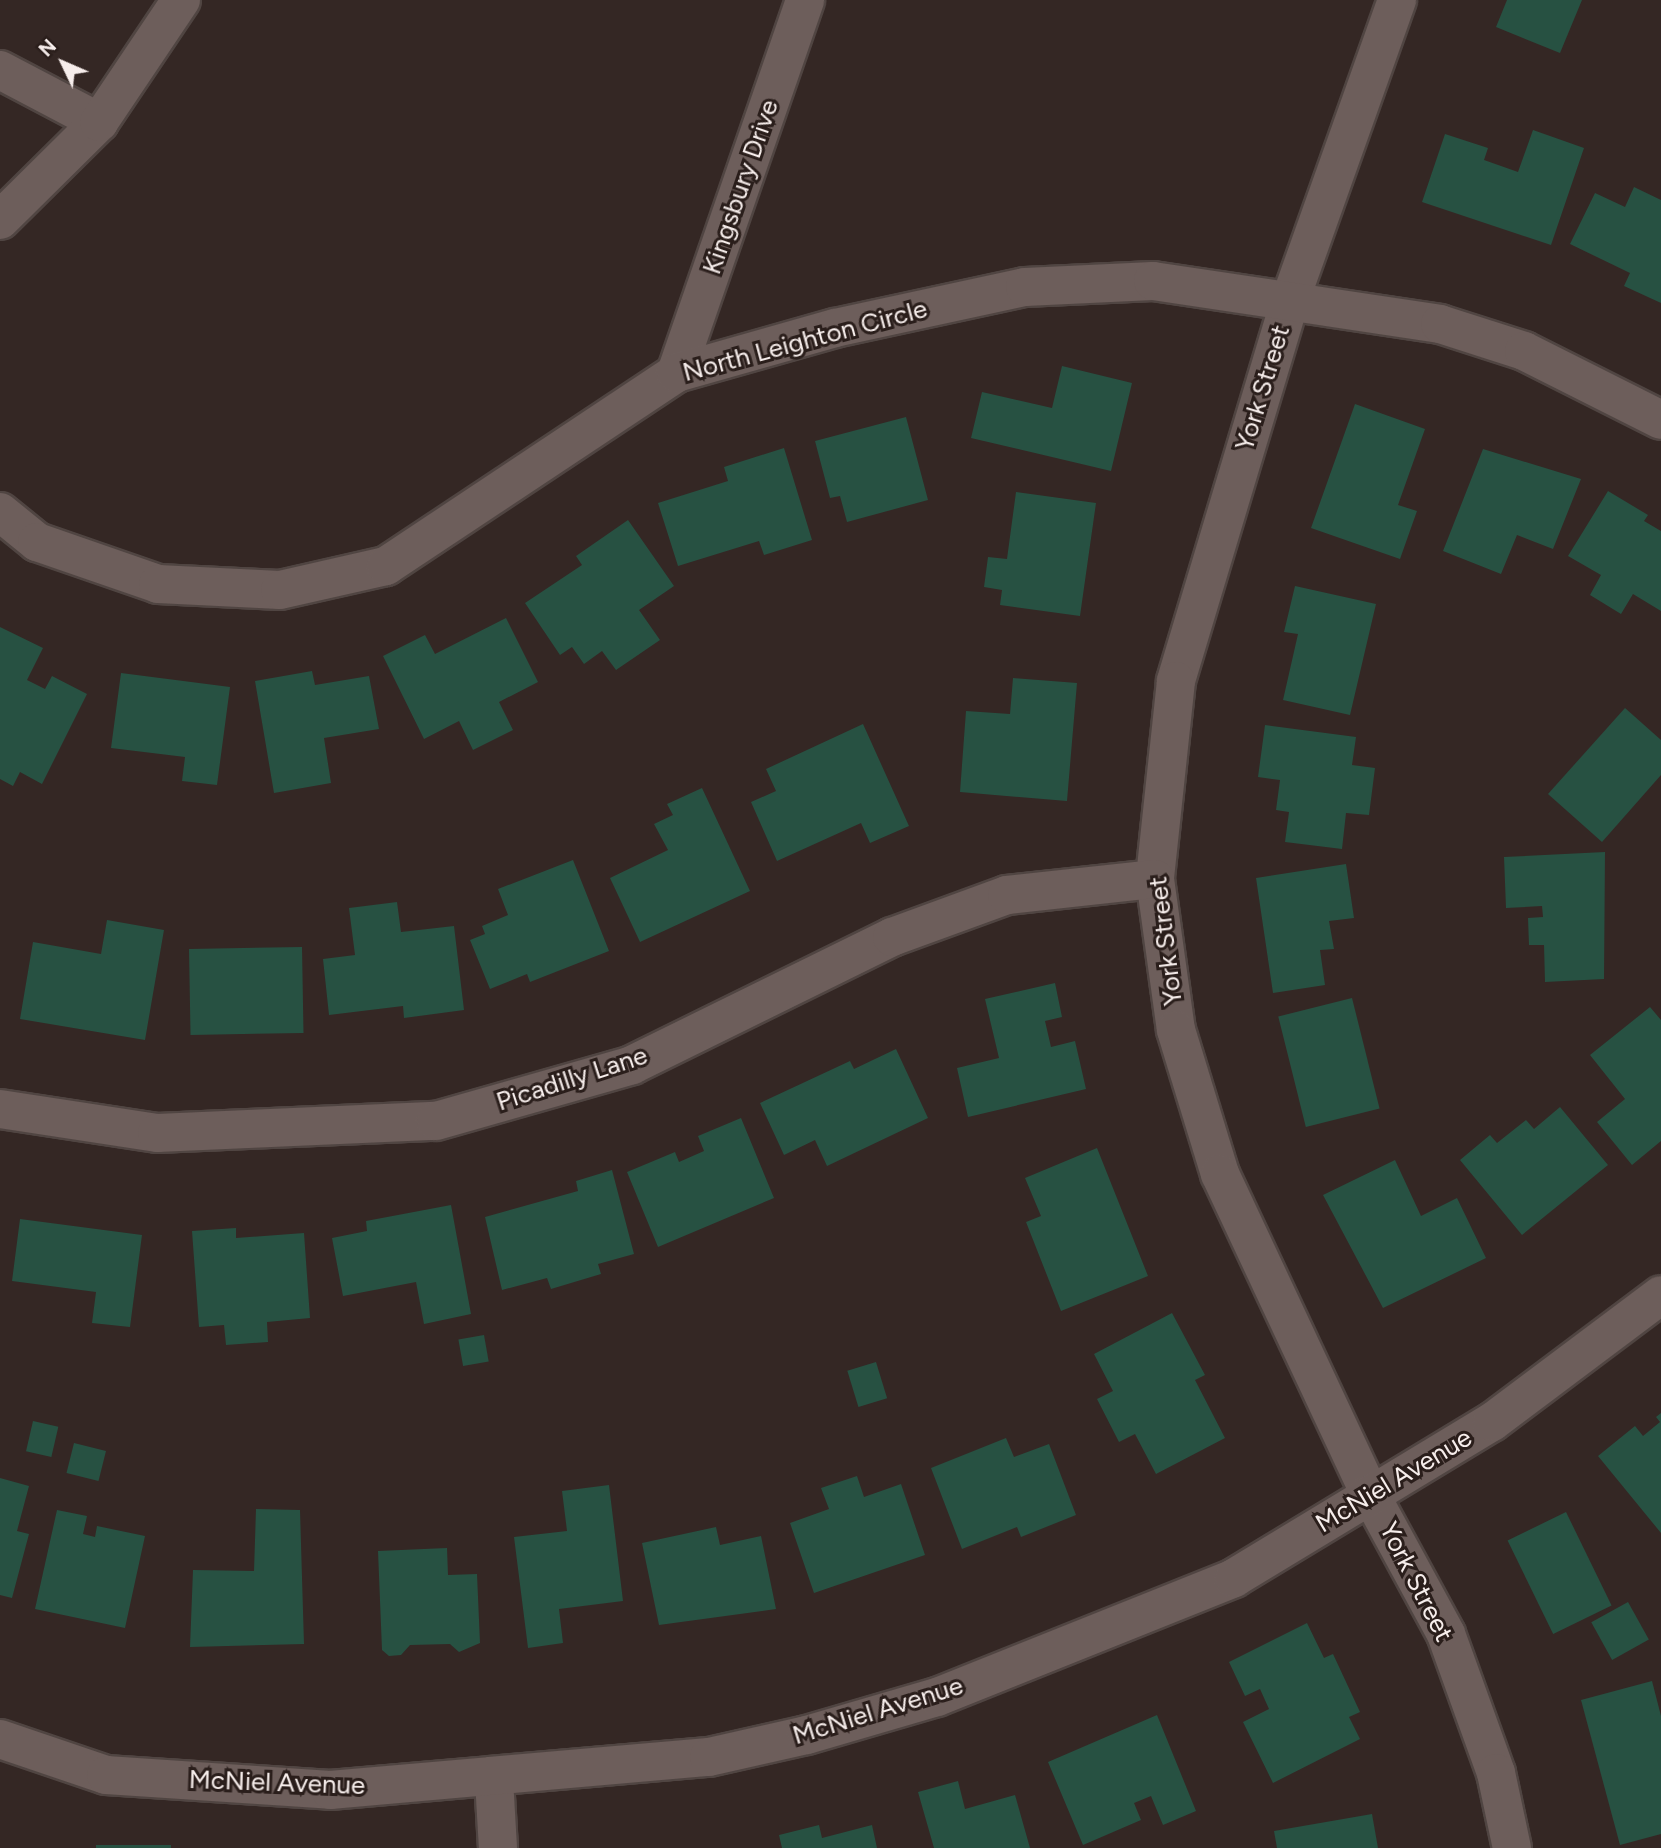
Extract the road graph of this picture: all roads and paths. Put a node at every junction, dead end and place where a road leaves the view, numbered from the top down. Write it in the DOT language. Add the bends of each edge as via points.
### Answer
graph roads {
  1 [pos="181,0"];
  2 [pos="805,0"];
  3 [pos="1396,0"];
  4 [pos="0,70"];
  5 [pos="99,122"];
  6 [pos="0,220"];
  7 [pos="1289,304"];
  8 [pos="676,373"];
  9 [pos="1661,420"];
  10 [pos="0,512"];
  11 [pos="1155,879"];
  12 [pos="0,1109"];
  13 [pos="1661,1295"];
  14 [pos="1370,1494"];
  15 [pos="0,1739"];
  16 [pos="494,1779"];
  17 [pos="498,1848"];
  18 [pos="1512,1848"];
  1 -- 5 [label="street"];
  2 -- 8 [label="street, Kingsbury Drive"];
  3 -- 7 [label="street, York Street"];
  4 -- 5 [label="street"];
  5 -- 6 [label="street"];
  7 -- 8 [label="street, North Leighton Circle" via="1153,281 1025,287 835,328"];
  7 -- 9 [label="street, North Leighton Circle" via="1440,324 1524,351"];
  7 -- 11 [label="street, York Street" via="1176,681"];
  8 -- 10 [label="street, North Leighton Circle" via="386,566 280,590 158,584 37,542"];
  11 -- 12 [label="street, Picadilly Lane" via="1007,895 892,937 632,1065 436,1121 157,1133"];
  11 -- 14 [label="street, York Street" via="1176,1030 1220,1174"];
  13 -- 14 [label="street, McNiel Avenue" via="1492,1422"];
  14 -- 16 [label="street, McNiel Avenue" via="1234,1578 937,1697 709,1757"];
  14 -- 18 [label="street, York Street" via="1446,1634 1496,1773"];
  15 -- 16 [label="street, McNiel Avenue" via="106,1776 330,1790"];
  16 -- 17 [label="street"];
}
